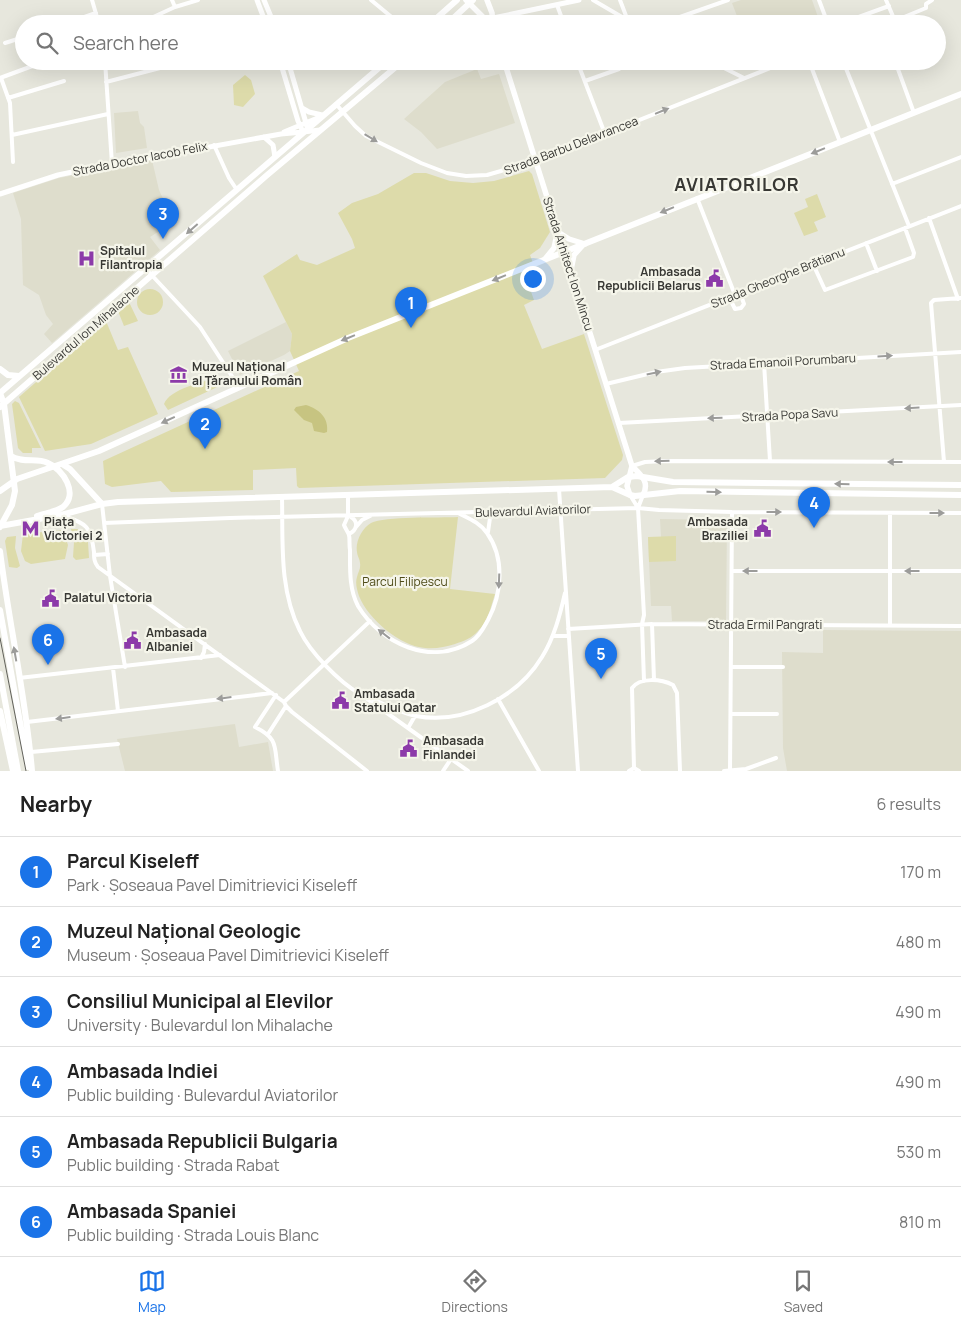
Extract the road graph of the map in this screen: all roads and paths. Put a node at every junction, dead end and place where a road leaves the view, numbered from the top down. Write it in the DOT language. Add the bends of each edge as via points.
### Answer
graph roads {
  1 [pos="92,0"];
  2 [pos="172,0"];
  3 [pos="198,0"];
  4 [pos="257,0"];
  5 [pos="264,0"];
  6 [pos="371,0"];
  7 [pos="457,0"];
  8 [pos="487,0"];
  9 [pos="579,0"];
  10 [pos="593,0"];
  11 [pos="620,0"];
  12 [pos="728,0"];
  13 [pos="819,0"];
  14 [pos="886,0"];
  15 [pos="932,0"];
  16 [pos="469,1"];
  17 [pos="557,5"];
  18 [pos="889,6"];
  19 [pos="175,8"];
  20 [pos="96,13"];
  21 [pos="90,15"];
  22 [pos="159,15"];
  23 [pos="263,15"];
  24 [pos="270,15"];
  25 [pos="389,15"];
  26 [pos="440,15"];
  27 [pos="456,15"];
  28 [pos="484,15"];
  29 [pos="490,15"];
  30 [pos="519,15"];
  31 [pos="561,15"];
  32 [pos="619,15"];
  33 [pos="626,15"];
  34 [pos="686,15"];
  35 [pos="825,15"];
  36 [pos="864,15"];
  37 [pos="893,15"];
  38 [pos="909,15"];
  39 [pos="15,40"];
  40 [pos="5,43"];
  41 [pos="22,70"];
  42 [pos="105,70"];
  43 [pos="152,70"];
  44 [pos="283,70"];
  45 [pos="291,70"];
  46 [pos="376,70"];
  47 [pos="392,70"];
  48 [pos="507,70"];
  49 [pos="581,70"];
  50 [pos="616,70"];
  51 [pos="728,70"];
  52 [pos="765,70"];
  53 [pos="812,70"];
  54 [pos="847,70"];
  55 [pos="898,70"];
  56 [pos="1,78"];
  57 [pos="744,78"];
  58 [pos="64,81"];
  59 [pos="585,81"];
  60 [pos="106,82"];
  61 [pos="961,94"];
  62 [pos="8,98"];
  63 [pos="336,104"];
  64 [pos="301,107"];
  65 [pos="343,112"];
  66 [pos="914,112"];
  67 [pos="108,114"];
  68 [pos="323,116"];
  69 [pos="298,125"];
  70 [pos="871,130"];
  71 [pos="307,131"];
  72 [pos="282,134"];
  73 [pos="605,134"];
  74 [pos="12,135"];
  75 [pos="264,137"];
  76 [pos="840,142"];
  77 [pos="214,146"];
  78 [pos="961,156"];
  79 [pos="275,157"];
  80 [pos="536,161"];
  81 [pos="13,162"];
  82 [pos="112,164"];
  83 [pos="280,164"];
  84 [pos="892,184"];
  85 [pos="237,190"];
  86 [pos="0,194"];
  87 [pos="697,198"];
  88 [pos="961,206"];
  89 [pos="929,218"];
  90 [pos="907,227"];
  91 [pos="558,232"];
  92 [pos="866,243"];
  93 [pos="585,244"];
  94 [pos="564,252"];
  95 [pos="544,260"];
  96 [pos="813,264"];
  97 [pos="146,269"];
  98 [pos="877,271"];
  99 [pos="570,272"];
  100 [pos="152,276"];
  101 [pos="738,294"];
  102 [pos="729,297"];
  103 [pos="959,298"];
  104 [pos="595,350"];
  105 [pos="961,352"];
  106 [pos="935,354"];
  107 [pos="764,363"];
  108 [pos="0,369"];
  109 [pos="21,376"];
  110 [pos="606,384"];
  111 [pos="239,387"];
  112 [pos="0,393"];
  113 [pos="2,405"];
  114 [pos="939,406"];
  115 [pos="961,406"];
  116 [pos="768,416"];
  117 [pos="619,423"];
  118 [pos="11,456"];
  119 [pos="770,461"];
  120 [pos="944,462"];
  121 [pos="961,462"];
  122 [pos="62,464"];
  123 [pos="632,466"];
  124 [pos="54,467"];
  125 [pos="641,476"];
  126 [pos="628,477"];
  127 [pos="14,481"];
  128 [pos="961,485"];
  129 [pos="612,487"];
  130 [pos="559,489"];
  131 [pos="0,491"];
  132 [pos="348,495"];
  133 [pos="630,495"];
  134 [pos="961,495"];
  135 [pos="643,496"];
  136 [pos="282,497"];
  137 [pos="102,504"];
  138 [pos="638,508"];
  139 [pos="560,510"];
  140 [pos="497,512"];
  141 [pos="732,512"];
  142 [pos="459,513"];
  143 [pos="890,513"];
  144 [pos="961,513"];
  145 [pos="61,515"];
  146 [pos="348,516"];
  147 [pos="372,516"];
  148 [pos="282,517"];
  149 [pos="27,521"];
  150 [pos="104,523"];
  151 [pos="0,527"];
  152 [pos="356,527"];
  153 [pos="349,534"];
  154 [pos="488,534"];
  155 [pos="0,551"];
  156 [pos="108,554"];
  157 [pos="94,555"];
  158 [pos="732,571"];
  159 [pos="890,571"];
  160 [pos="961,571"];
  161 [pos="110,576"];
  162 [pos="566,594"];
  163 [pos="0,610"];
  164 [pos="644,615"];
  165 [pos="370,621"];
  166 [pos="642,624"];
  167 [pos="652,624"];
  168 [pos="731,625"];
  169 [pos="890,626"];
  170 [pos="961,626"];
  171 [pos="568,629"];
  172 [pos="553,636"];
  173 [pos="569,636"];
  174 [pos="205,644"];
  175 [pos="220,655"];
  176 [pos="201,658"];
  177 [pos="325,663"];
  178 [pos="124,667"];
  179 [pos="731,667"];
  180 [pos="782,667"];
  181 [pos="113,668"];
  182 [pos="0,674"];
  183 [pos="19,678"];
  184 [pos="654,680"];
  185 [pos="644,681"];
  186 [pos="359,693"];
  187 [pos="274,694"];
  188 [pos="498,699"];
  189 [pos="285,704"];
  190 [pos="118,711"];
  191 [pos="0,712"];
  192 [pos="731,714"];
  193 [pos="777,714"];
  194 [pos="415,716"];
  195 [pos="27,722"];
  196 [pos="408,728"];
  197 [pos="268,734"];
  198 [pos="118,744"];
  199 [pos="28,752"];
  200 [pos="451,758"];
  201 [pos="776,758"];
  202 [pos="634,768"];
  203 [pos="6,771"];
  204 [pos="13,771"];
  205 [pos="18,771"];
  206 [pos="31,771"];
  207 [pos="278,771"];
  208 [pos="367,771"];
  209 [pos="443,771"];
  210 [pos="468,771"];
  211 [pos="538,771"];
  212 [pos="578,771"];
  213 [pos="629,771"];
  214 [pos="639,771"];
  215 [pos="680,771"];
  216 [pos="724,771"];
  217 [pos="730,771"];
  1 -- 20 [label="street"];
  2 -- 19 [label="street"];
  3 -- 19 [label="street"];
  4 -- 23 [label="street"];
  5 -- 24 [label="street"];
  6 -- 25 [label="street"];
  7 -- 26 [label="main road"];
  8 -- 29 [label="main road"];
  9 -- 17 [label="street"];
  10 -- 32 [label="street"];
  11 -- 33 [label="street"];
  12 -- 34 [label="street"];
  13 -- 35 [label="street"];
  14 -- 18 [label="street"];
  15 -- 38 [label="street" via="926,8"];
  16 -- 27 [label="main road"];
  16 -- 28 [label="main road"];
  17 -- 30 [label="street"];
  17 -- 31 [label="street"];
  18 -- 36 [label="street"];
  18 -- 37 [label="street"];
  19 -- 22 [label="street"];
  20 -- 21 [label="street"];
  39 -- 40 [label="street"];
  41 -- 56 [label="street"];
  42 -- 60 [label="street"];
  43 -- 60 [label="street"];
  44 -- 69 [label="street"];
  45 -- 64 [label="street"];
  46 -- 63 [label="main road, Bulevardul Ion Mihalache"];
  47 -- 65 [label="main road, Bulevardul Ion Mihalache"];
  48 -- 80 [label="main road, Strada Arhitect Ion Mincu"];
  49 -- 59 [label="street"];
  50 -- 59 [label="street"];
  51 -- 57 [label="street"];
  52 -- 57 [label="street, Strada Barbu Delavrancea"];
  53 -- 76 [label="street"];
  54 -- 70 [label="street"];
  55 -- 66 [label="street"];
  56 -- 62 [label="street"];
  73 -- 57 [label="street, Strada Barbu Delavrancea, one-way"];
  58 -- 62 [label="street"];
  59 -- 73 [label="street"];
  60 -- 67 [label="street"];
  61 -- 66 [label="main road"];
  62 -- 74 [label="street"];
  63 -- 65 [label="street, Strada Barbu Delavrancea"];
  63 -- 68 [label="main road, Bulevardul Ion Mihalache"];
  64 -- 68 [label="street"];
  64 -- 71 [label="street"];
  65 -- 71 [label="main road, Bulevardul Ion Mihalache" via="322,130"];
  65 -- 80 [label="street, Strada Barbu Delavrancea, one-way" via="366,136 447,174 487,175"];
  66 -- 70 [label="main road"];
  67 -- 74 [label="street"];
  67 -- 82 [label="street"];
  68 -- 71 [label="main road, Bulevardul Ion Mihalache"];
  69 -- 71 [label="street"];
  69 -- 72 [label="street, Strada Doctor Iacob Felix"];
  70 -- 76 [label="main road"];
  70 -- 84 [label="street"];
  71 -- 72 [label="street, Strada Doctor Iacob Felix"];
  71 -- 79 [label="main road, Bulevardul Ion Mihalache"];
  71 -- 83 [label="main road, Bulevardul Ion Mihalache"];
  72 -- 75 [label="street, Strada Doctor Iacob Felix"];
  73 -- 80 [label="street, Strada Barbu Delavrancea"];
  74 -- 81 [label="street"];
  75 -- 77 [label="street, Strada Doctor Iacob Felix"];
  75 -- 79 [label="street" via="273,145"];
  76 -- 87 [label="main road, one-way"];
  77 -- 82 [label="street, Strada Doctor Iacob Felix"];
  77 -- 85 [label="street"];
  78 -- 84 [label="street"];
  79 -- 83 [label="main road"];
  79 -- 85 [label="main road, Bulevardul Ion Mihalache"];
  80 -- 91 [label="main road, Strada Arhitect Ion Mincu"];
  82 -- 86 [label="street, Strada Doctor Iacob Felix" via="58,175"];
  83 -- 100 [label="main road, Bulevardul Ion Mihalache"];
  84 -- 90 [label="street"];
  85 -- 97 [label="main road, Bulevardul Ion Mihalache, one-way"];
  87 -- 93 [label="main road, one-way"];
  87 -- 101 [label="street"];
  88 -- 89 [label="street, Strada Gheorghe Brătianu"];
  89 -- 90 [label="street, Strada Gheorghe Brătianu"];
  89 -- 103 [label="street"];
  90 -- 92 [label="street, Strada Gheorghe Brătianu"];
  90 -- 98 [label="street" via="914,256"];
  91 -- 93 [label="main road" via="569,240"];
  91 -- 94 [label="main road, Strada Arhitect Ion Mincu"];
  91 -- 95 [label="main road" via="554,248"];
  92 -- 96 [label="street, Strada Gheorghe Brătianu"];
  92 -- 98 [label="street"];
  93 -- 94 [label="main road"];
  93 -- 99 [label="main road" via="574,256"];
  94 -- 95 [label="main road"];
  94 -- 99 [label="main road, Strada Arhitect Ion Mincu"];
  95 -- 111 [label="main road, one-way" via="348,338"];
  96 -- 98 [label="street" via="825,290"];
  96 -- 101 [label="street, Strada Gheorghe Brătianu"];
  97 -- 100 [label="street"];
  97 -- 109 [label="main road, Bulevardul Ion Mihalache"];
  99 -- 104 [label="main road, Strada Arhitect Ion Mincu"];
  100 -- 111 [label="street" via="200,326"];
  100 -- 113 [label="main road, Bulevardul Ion Mihalache"];
  101 -- 102 [label="street, Strada Gheorghe Brătianu"];
  101 -- 102 [label="street" via="744,304 741,308 735,308"];
  102 -- 104 [label="street, Strada Gheorghe Brătianu"];
  103 -- 106 [label="street" via="931,302"];
  104 -- 110 [label="main road, Strada Arhitect Ion Mincu"];
  105 -- 106 [label="street, Strada Emanoil Porumbaru"];
  107 -- 106 [label="street, Strada Emanoil Porumbaru, one-way"];
  106 -- 114 [label="street"];
  110 -- 107 [label="street, Strada Emanoil Porumbaru, one-way" via="671,369"];
  107 -- 116 [label="street"];
  108 -- 109 [label="main road" via="12,376"];
  109 -- 112 [label="main road, Bulevardul Ion Mihalache"];
  110 -- 117 [label="main road, Strada Arhitect Ion Mincu"];
  111 -- 122 [label="main road, one-way" via="99,451"];
  112 -- 113 [label="main road"];
  113 -- 118 [label="main road"];
  114 -- 115 [label="street, Strada Popa Savu"];
  114 -- 116 [label="street, Strada Popa Savu, one-way"];
  114 -- 120 [label="street"];
  116 -- 117 [label="street, Strada Popa Savu, one-way"];
  116 -- 119 [label="street"];
  117 -- 123 [label="main road, Strada Arhitect Ion Mincu"];
  118 -- 124 [label="main road" via="45,462"];
  118 -- 127 [label="main road"];
  120 -- 119 [label="street, one-way"];
  119 -- 123 [label="street, one-way" via="665,460"];
  120 -- 121 [label="street"];
  122 -- 124 [label="main road"];
  122 -- 137 [label="main road"];
  123 -- 125 [label="main road, Strada Arhitect Ion Mincu"];
  123 -- 126 [label="main road"];
  124 -- 127 [label="main road"];
  124 -- 149 [label="main road" via="68,483 66,502 60,509"];
  125 -- 126 [label="main road"];
  128 -- 125 [label="main road, one-way" via="665,481"];
  125 -- 135 [label="main road" via="647,485"];
  126 -- 129 [label="main road"];
  126 -- 133 [label="main road"];
  127 -- 131 [label="main road"];
  127 -- 151 [label="main road" via="14,500"];
  129 -- 130 [label="main road, Bulevardul Aviatorilor"];
  129 -- 133 [label="main road"];
  130 -- 132 [label="main road, Bulevardul Aviatorilor"];
  130 -- 139 [label="street"];
  132 -- 136 [label="main road, Bulevardul Aviatorilor"];
  132 -- 146 [label="street"];
  133 -- 135 [label="main road"];
  133 -- 138 [label="street"];
  135 -- 134 [label="main road, one-way" via="665,492"];
  135 -- 138 [label="street"];
  136 -- 137 [label="main road, Bulevardul Aviatorilor"];
  136 -- 148 [label="street"];
  137 -- 145 [label="main road, Bulevardul Aviatorilor"];
  137 -- 150 [label="street"];
  138 -- 139 [label="street, Bulevardul Aviatorilor"];
  138 -- 141 [label="street, Bulevardul Aviatorilor"];
  138 -- 164 [label="street"];
  139 -- 140 [label="street, Bulevardul Aviatorilor"];
  139 -- 162 [label="street"];
  140 -- 142 [label="street, Bulevardul Aviatorilor"];
  140 -- 154 [label="street" via="490,518"];
  141 -- 143 [label="street, Bulevardul Aviatorilor, one-way"];
  141 -- 158 [label="street"];
  142 -- 147 [label="street, Bulevardul Aviatorilor"];
  142 -- 154 [label="street" via="480,525"];
  143 -- 144 [label="street, Bulevardul Aviatorilor, one-way"];
  143 -- 159 [label="street"];
  145 -- 149 [label="main road, Bulevardul Aviatorilor"];
  145 -- 157 [label="street" via="88,528"];
  146 -- 147 [label="street, Bulevardul Aviatorilor"];
  146 -- 148 [label="street, Bulevardul Aviatorilor"];
  146 -- 152 [label="street" via="355,521"];
  146 -- 153 [label="street" via="344,525"];
  147 -- 152 [label="street"];
  148 -- 150 [label="street, Bulevardul Aviatorilor"];
  148 -- 177 [label="street" via="284,572 289,602 303,636"];
  149 -- 151 [label="main road"];
  150 -- 156 [label="street"];
  152 -- 153 [label="street"];
  153 -- 165 [label="street" via="353,595"];
  154 -- 165 [label="street, one-way" via="499,569 499,593 483,630 473,641 443,651 415,650 391,640"];
  183 -- 155 [label="main road, one-way"];
  156 -- 157 [label="street"];
  156 -- 161 [label="street"];
  157 -- 161 [label="street" via="96,564"];
  159 -- 158 [label="street, one-way"];
  158 -- 168 [label="street"];
  160 -- 159 [label="street, one-way"];
  159 -- 169 [label="street"];
  161 -- 174 [label="street"];
  161 -- 178 [label="street"];
  162 -- 171 [label="street"];
  162 -- 172 [label="street"];
  163 -- 199 [label="main road"];
  164 -- 166 [label="street"];
  164 -- 167 [label="street"];
  165 -- 177 [label="street"];
  166 -- 167 [label="street, Strada Ermil Pangrati"];
  166 -- 171 [label="street, Strada Ermil Pangrati"];
  166 -- 185 [label="street"];
  167 -- 168 [label="street, Strada Ermil Pangrati"];
  167 -- 184 [label="street"];
  168 -- 169 [label="street, Strada Ermil Pangrati"];
  168 -- 179 [label="street"];
  169 -- 170 [label="street, Strada Ermil Pangrati"];
  171 -- 173 [label="street"];
  172 -- 173 [label="street"];
  172 -- 188 [label="street" via="536,666 518,685"];
  173 -- 212 [label="street"];
  174 -- 175 [label="street"];
  174 -- 176 [label="street"];
  175 -- 176 [label="street"];
  175 -- 187 [label="street"];
  176 -- 178 [label="street"];
  177 -- 186 [label="street"];
  177 -- 189 [label="street"];
  178 -- 181 [label="street"];
  179 -- 180 [label="street"];
  179 -- 192 [label="street"];
  181 -- 183 [label="street"];
  181 -- 190 [label="street"];
  182 -- 205 [label="main road"];
  183 -- 195 [label="main road"];
  184 -- 185 [label="street"];
  184 -- 215 [label="street" via="676,688"];
  185 -- 202 [label="street" via="633,686 631,691"];
  186 -- 194 [label="street"];
  186 -- 196 [label="street"];
  187 -- 189 [label="street"];
  187 -- 190 [label="street, one-way"];
  187 -- 197 [label="street" via="255,727"];
  188 -- 194 [label="street" via="462,715"];
  188 -- 211 [label="street"];
  189 -- 197 [label="street"];
  189 -- 208 [label="street"];
  190 -- 195 [label="street, one-way"];
  191 -- 204 [label="main road"];
  192 -- 193 [label="street"];
  192 -- 217 [label="street"];
  194 -- 196 [label="street"];
  195 -- 199 [label="main road"];
  196 -- 200 [label="street"];
  197 -- 207 [label="street" via="273,740"];
  198 -- 199 [label="street"];
  199 -- 206 [label="main road"];
  200 -- 209 [label="street"];
  200 -- 210 [label="street"];
  201 -- 217 [label="street"];
  202 -- 213 [label="street"];
  202 -- 214 [label="street"];
  203 -- 204 [label="street"];
  216 -- 217 [label="street"];
}
